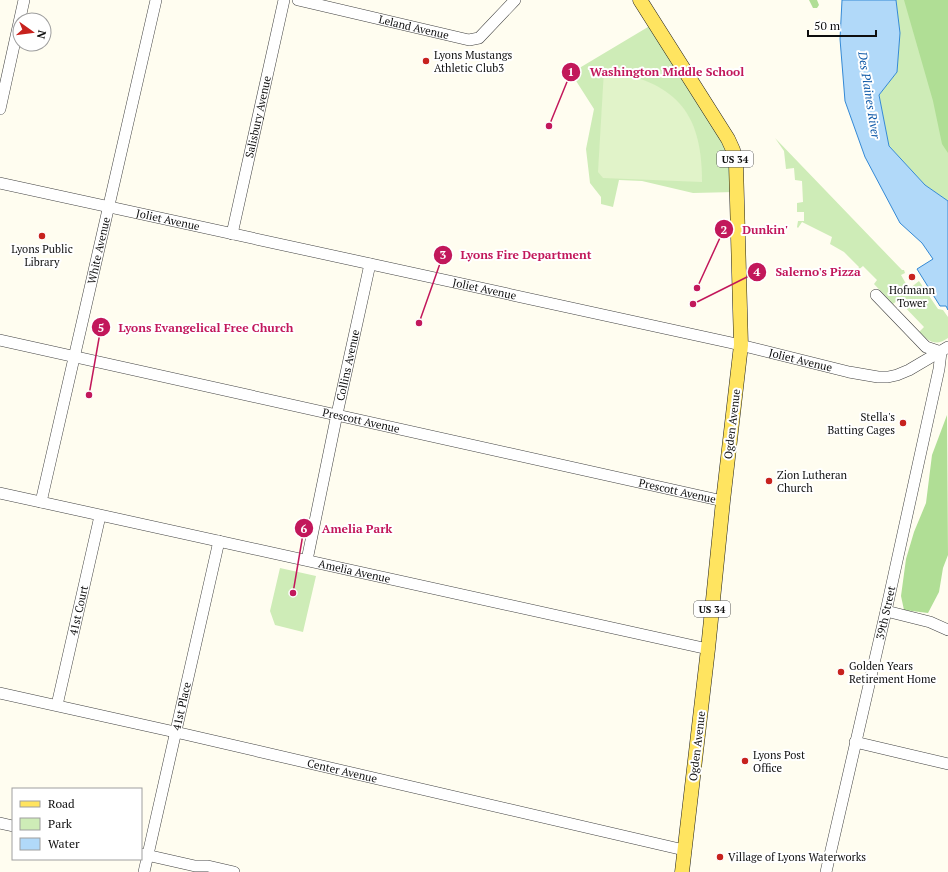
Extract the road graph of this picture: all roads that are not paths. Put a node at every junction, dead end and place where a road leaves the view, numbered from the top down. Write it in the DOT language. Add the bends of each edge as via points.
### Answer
graph roads {
  1 [pos="24,0"];
  2 [pos="156,0"];
  3 [pos="284,0"];
  4 [pos="298,0"];
  5 [pos="515,0"];
  6 [pos="640,0"];
  7 [pos="0,109"];
  8 [pos="0,183"];
  9 [pos="109,207"];
  10 [pos="232,234"];
  11 [pos="370,264"];
  12 [pos="876,295"];
  13 [pos="0,340"];
  14 [pos="741,345"];
  15 [pos="944,350"];
  16 [pos="74,356"];
  17 [pos="337,414"];
  18 [pos="0,493"];
  19 [pos="723,501"];
  20 [pos="41,502"];
  21 [pos="100,516"];
  22 [pos="219,541"];
  23 [pos="307,560"];
  24 [pos="886,611"];
  25 [pos="948,630"];
  26 [pos="708,649"];
  27 [pos="0,693"];
  28 [pos="57,705"];
  29 [pos="176,732"];
  30 [pos="855,742"];
  31 [pos="948,764"];
  32 [pos="0,823"];
  33 [pos="12,826"];
  34 [pos="684,850"];
  35 [pos="145,854"];
  36 [pos="144,872"];
  37 [pos="234,872"];
  38 [pos="682,872"];
  39 [pos="826,872"];
  1 -- 7 [label="street"];
  2 -- 9 [label="street, White Avenue"];
  3 -- 10 [label="street, Salisbury Avenue"];
  4 -- 5 [label="street, Leland Avenue" via="469,40 478,38"];
  6 -- 14 [label="main road, Ogden Avenue / US 34" via="733,150 736,164"];
  8 -- 9 [label="street, Joliet Avenue"];
  9 -- 10 [label="street, Joliet Avenue"];
  9 -- 16 [label="street, White Avenue"];
  10 -- 11 [label="street, Joliet Avenue"];
  11 -- 14 [label="street, Joliet Avenue"];
  11 -- 17 [label="street, Collins Avenue"];
  12 -- 15 [label="street" via="926,347"];
  13 -- 16 [label="street, Prescott Avenue"];
  14 -- 15 [label="street, Joliet Avenue" via="849,372 880,377 897,375"];
  14 -- 19 [label="main road, Ogden Avenue / US 34"];
  15 -- 24 [label="street, 39th Street"];
  16 -- 17 [label="street, Prescott Avenue"];
  16 -- 20 [label="street, White Avenue"];
  17 -- 19 [label="street, Prescott Avenue"];
  17 -- 23 [label="street, Collins Avenue"];
  18 -- 20 [label="street, Amelia Avenue"];
  19 -- 26 [label="main road, Ogden Avenue / US 34"];
  20 -- 21 [label="street, Amelia Avenue"];
  21 -- 22 [label="street, Amelia Avenue"];
  21 -- 28 [label="street, 41st Court"];
  22 -- 23 [label="street, Amelia Avenue"];
  22 -- 29 [label="street, 41st Place"];
  23 -- 26 [label="street, Amelia Avenue"];
  24 -- 25 [label="street" via="930,622"];
  24 -- 30 [label="street, 39th Street"];
  26 -- 34 [label="main road, Ogden Avenue / US 34"];
  27 -- 28 [label="street, Center Avenue"];
  28 -- 29 [label="street, Center Avenue"];
  29 -- 34 [label="street, Center Avenue"];
  29 -- 35 [label="street, 41st Place"];
  30 -- 31 [label="street"];
  30 -- 39 [label="street, 39th Street"];
  32 -- 33 [label="street"];
  34 -- 38 [label="main road, Ogden Avenue / US 34"];
  35 -- 36 [label="street, 41st Place"];
  35 -- 37 [label="street"];
}
